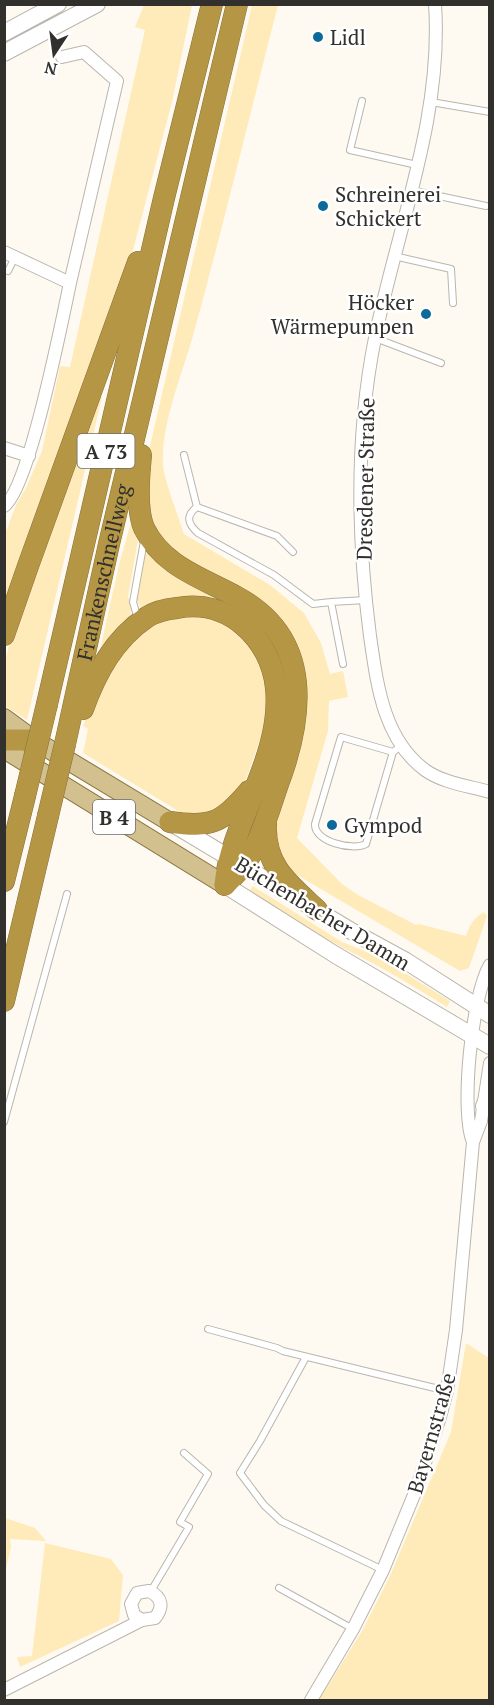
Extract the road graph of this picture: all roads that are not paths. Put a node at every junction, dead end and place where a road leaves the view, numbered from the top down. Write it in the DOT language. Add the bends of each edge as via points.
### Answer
graph roads {
  1 [pos="58,4"];
  2 [pos="97,4"];
  3 [pos="212,4"];
  4 [pos="237,4"];
  5 [pos="435,4"];
  6 [pos="4,33"];
  7 [pos="4,53"];
  8 [pos="62,57"];
  9 [pos="362,101"];
  10 [pos="431,102"];
  11 [pos="489,112"];
  12 [pos="417,165"];
  13 [pos="410,190"];
  14 [pos="164,198"];
  15 [pos="486,206"];
  16 [pos="10,254"];
  17 [pos="394,256"];
  18 [pos="8,271"];
  19 [pos="70,283"];
  20 [pos="453,303"];
  21 [pos="375,338"];
  22 [pos="441,363"];
  23 [pos="147,386"];
  24 [pos="4,448"];
  25 [pos="184,455"];
  26 [pos="29,456"];
  27 [pos="4,506"];
  28 [pos="196,507"];
  29 [pos="146,530"];
  30 [pos="293,552"];
  31 [pos="366,600"];
  32 [pos="331,602"];
  33 [pos="139,622"];
  34 [pos="6,628"];
  35 [pos="343,664"];
  36 [pos="4,718"];
  37 [pos="4,740"];
  38 [pos="34,740"];
  39 [pos="65,744"];
  40 [pos="4,749"];
  41 [pos="397,749"];
  42 [pos="257,782"];
  43 [pos="489,792"];
  44 [pos="267,816"];
  45 [pos="170,822"];
  46 [pos="237,861"];
  47 [pos="4,880"];
  48 [pos="225,885"];
  49 [pos="67,894"];
  50 [pos="317,910"];
  51 [pos="489,965"];
  52 [pos="4,1001"];
  53 [pos="483,1010"];
  54 [pos="471,1036"];
  55 [pos="489,1046"];
  56 [pos="489,1063"];
  57 [pos="487,1099"];
  58 [pos="4,1122"];
  59 [pos="473,1142"];
  60 [pos="208,1329"];
  61 [pos="306,1357"];
  62 [pos="447,1392"];
  63 [pos="184,1453"];
  64 [pos="383,1570"];
  65 [pos="279,1588"];
  66 [pos="151,1591"];
  67 [pos="142,1620"];
  68 [pos="353,1629"];
  69 [pos="4,1689"];
  70 [pos="311,1701"];
  1 -- 6 [label="main road"];
  2 -- 7 [label="main road"];
  3 -- 14 [label="highway, Frankenschnellweg / A 73"];
  4 -- 23 [label="highway, Frankenschnellweg / A 73"];
  5 -- 10 [label="street, Dresdener Straße"];
  8 -- 19 [label="street" via="84,52 117,81"];
  9 -- 12 [label="lane" via="350,150"];
  10 -- 11 [label="lane"];
  10 -- 12 [label="street, Dresdener Straße"];
  12 -- 13 [label="street, Dresdener Straße"];
  13 -- 15 [label="lane"];
  13 -- 17 [label="street, Dresdener Straße"];
  14 -- 34 [label="highway"];
  14 -- 47 [label="highway, Frankenschnellweg / A 73, bridge"];
  16 -- 18 [label="lane"];
  16 -- 19 [label="street"];
  17 -- 20 [label="lane" via="451,269"];
  17 -- 21 [label="street, Dresdener Straße"];
  19 -- 26 [label="street"];
  21 -- 22 [label="lane"];
  21 -- 31 [label="street, Dresdener Straße" via="362,417 360,527"];
  23 -- 29 [label="highway" via="139,480"];
  23 -- 39 [label="highway, Frankenschnellweg / A 73"];
  24 -- 26 [label="street"];
  25 -- 28 [label="lane"];
  26 -- 27 [label="street" via="16,491"];
  28 -- 30 [label="lane" via="277,536"];
  28 -- 32 [label="lane" via="188,517 198,534 274,575 313,604"];
  29 -- 33 [label="lane, Frankenschnellweg" via="134,602"];
  29 -- 44 [label="highway" via="172,562 256,609 284,641 297,677 295,717"];
  31 -- 32 [label="lane"];
  31 -- 41 [label="street, Dresdener Straße" via="378,684"];
  32 -- 35 [label="lane"];
  33 -- 39 [label="highway" via="100,670"];
  33 -- 42 [label="highway" via="149,615 189,605 235,617 254,634 272,666 277,700 269,747"];
  36 -- 38 [label="main road, B 4"];
  37 -- 38 [label="highway"];
  38 -- 45 [label="main road, B 4"];
  39 -- 52 [label="highway, Frankenschnellweg / A 73, bridge"];
  40 -- 48 [label="main road, B 4"];
  41 -- 41 [label="lane" via="366,844 355,848 320,836 315,829 341,737"];
  41 -- 43 [label="street, Dresdener Straße" via="443,779"];
  42 -- 45 [label="highway" via="218,820 200,825"];
  42 -- 46 [label="highway"];
  44 -- 46 [label="highway" via="252,854"];
  44 -- 50 [label="highway" via="266,843 275,866"];
  45 -- 46 [label="main road, Büchenbacher Damm"];
  46 -- 48 [label="highway"];
  46 -- 50 [label="main road, Büchenbacher Damm"];
  48 -- 54 [label="main road, Büchenbacher Damm"];
  49 -- 58 [label="lane"];
  50 -- 53 [label="main road, Büchenbacher Damm"];
  51 -- 53 [label="street" via="482,983"];
  53 -- 54 [label="street"];
  54 -- 55 [label="main road, Büchenbacher Damm"];
  54 -- 59 [label="street, Bayernstraße" via="468,1124"];
  56 -- 57 [label="street, Bayernstraße"];
  57 -- 59 [label="street, Bayernstraße"];
  59 -- 62 [label="street, Bayernstraße"];
  60 -- 61 [label="lane"];
  61 -- 62 [label="lane"];
  61 -- 64 [label="lane" via="240,1473 281,1521"];
  62 -- 64 [label="street, Bayernstraße" via="420,1479"];
  63 -- 66 [label="lane" via="208,1474 180,1522 189,1527"];
  64 -- 68 [label="street, Bayernstraße"];
  65 -- 68 [label="lane"];
  66 -- 67 [label="street" via="161,1607 155,1618"];
  66 -- 67 [label="street" via="140,1592 132,1599 132,1612"];
  67 -- 69 [label="street"];
  68 -- 70 [label="street, Bayernstraße"];
}
